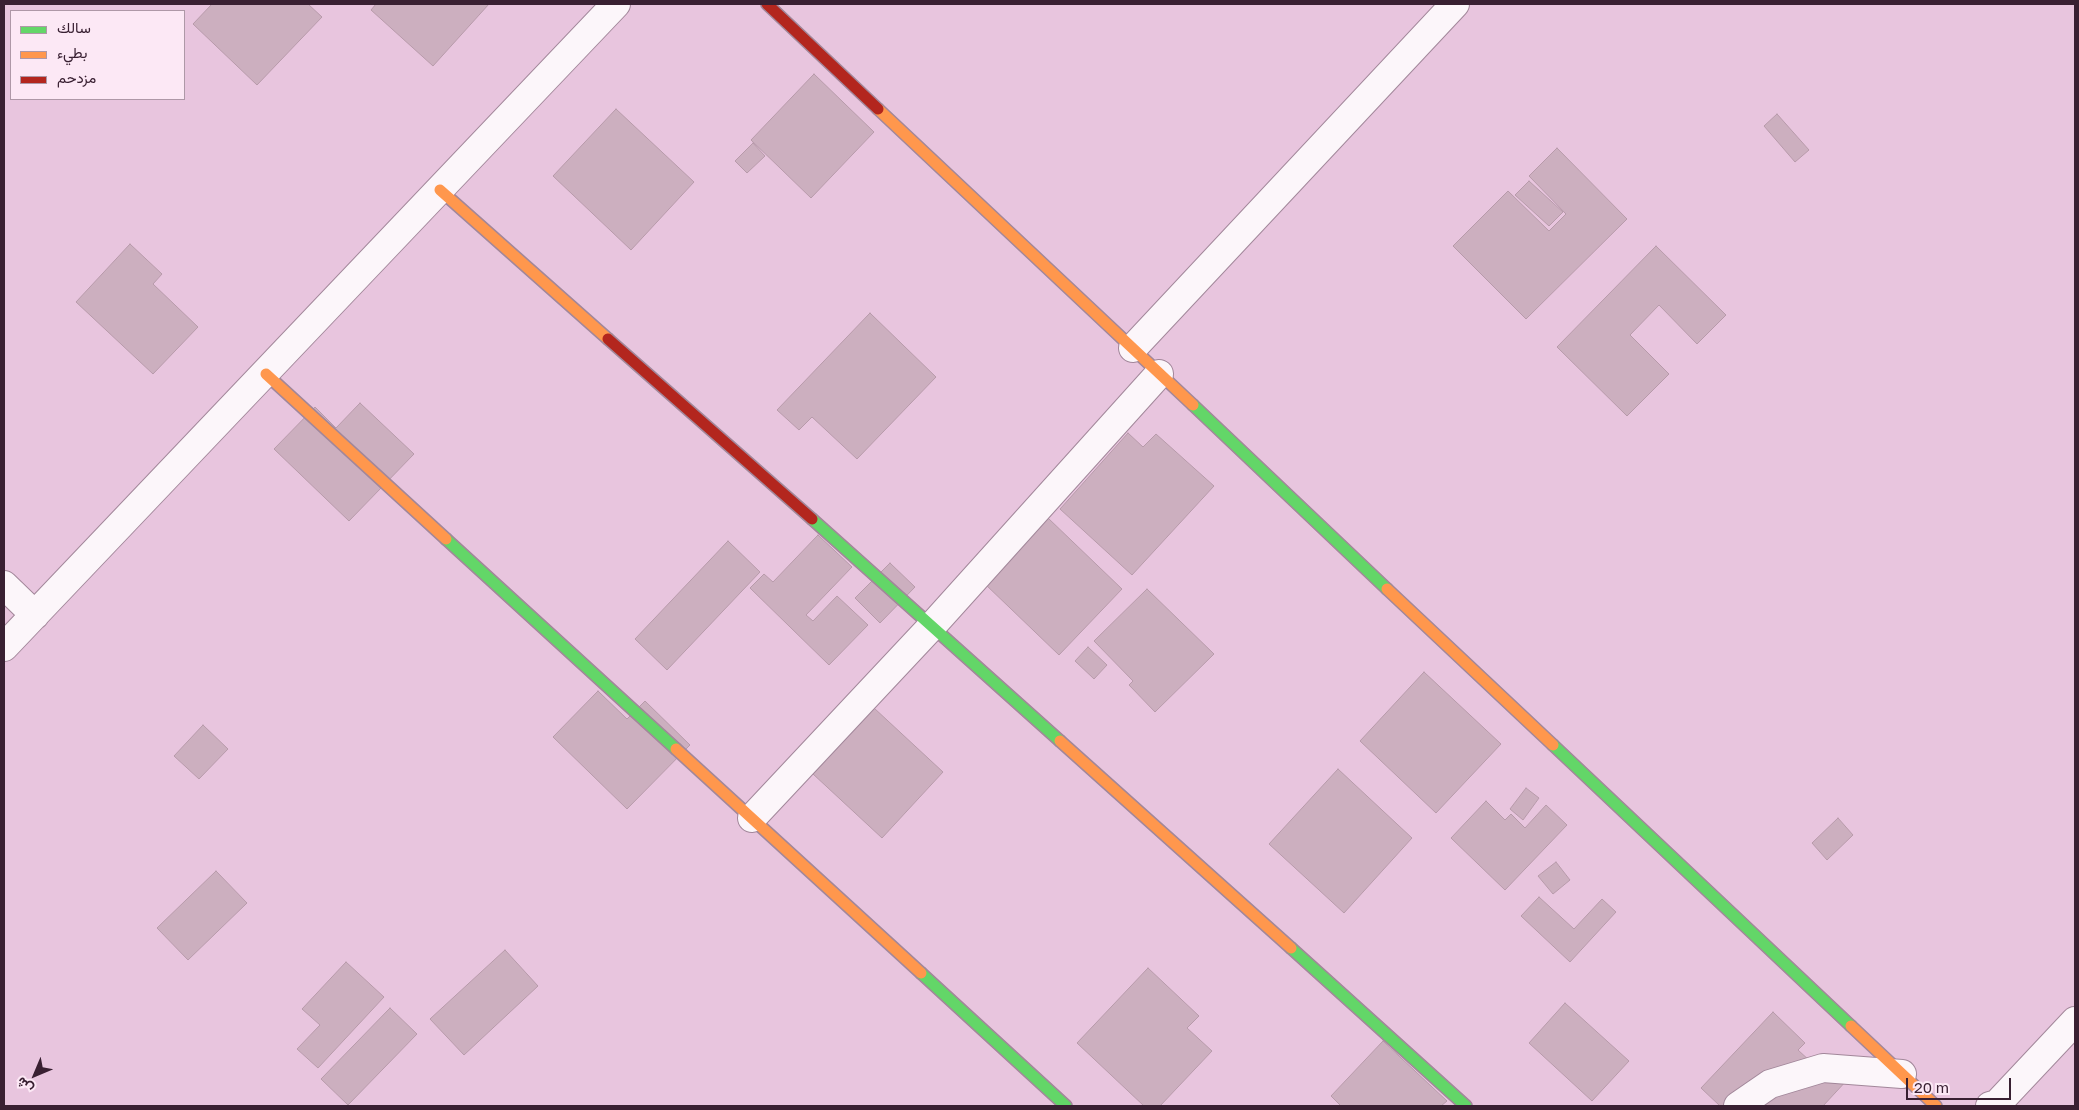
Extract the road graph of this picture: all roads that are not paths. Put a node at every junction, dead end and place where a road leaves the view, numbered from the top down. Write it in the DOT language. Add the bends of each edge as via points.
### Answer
graph roads {
  1 [pos="616,4"];
  2 [pos="767,4"];
  3 [pos="1455,4"];
  4 [pos="440,190"];
  5 [pos="1133,348"];
  6 [pos="266,374"];
  7 [pos="1159,374"];
  8 [pos="4,585"];
  9 [pos="35,615"];
  10 [pos="932,626"];
  11 [pos="4,647"];
  12 [pos="752,818"];
  13 [pos="2075,1021"];
  14 [pos="1902,1074"];
  15 [pos="1066,1106"];
  16 [pos="1466,1106"];
  17 [pos="1738,1106"];
  18 [pos="1936,1106"];
  19 [pos="1995,1106"];
  1 -- 4 [label="street"];
  2 -- 5 [label="street"];
  3 -- 5 [label="street"];
  4 -- 6 [label="street"];
  4 -- 10 [label="street"];
  5 -- 7 [label="street"];
  6 -- 9 [label="street"];
  6 -- 12 [label="street"];
  7 -- 10 [label="street"];
  7 -- 14 [label="street"];
  8 -- 9 [label="street"];
  9 -- 11 [label="street"];
  10 -- 12 [label="street"];
  10 -- 16 [label="street"];
  12 -- 15 [label="street"];
  13 -- 19 [label="street"];
  14 -- 17 [label="street" via="1823,1068 1770,1084"];
  14 -- 18 [label="street"];
}
